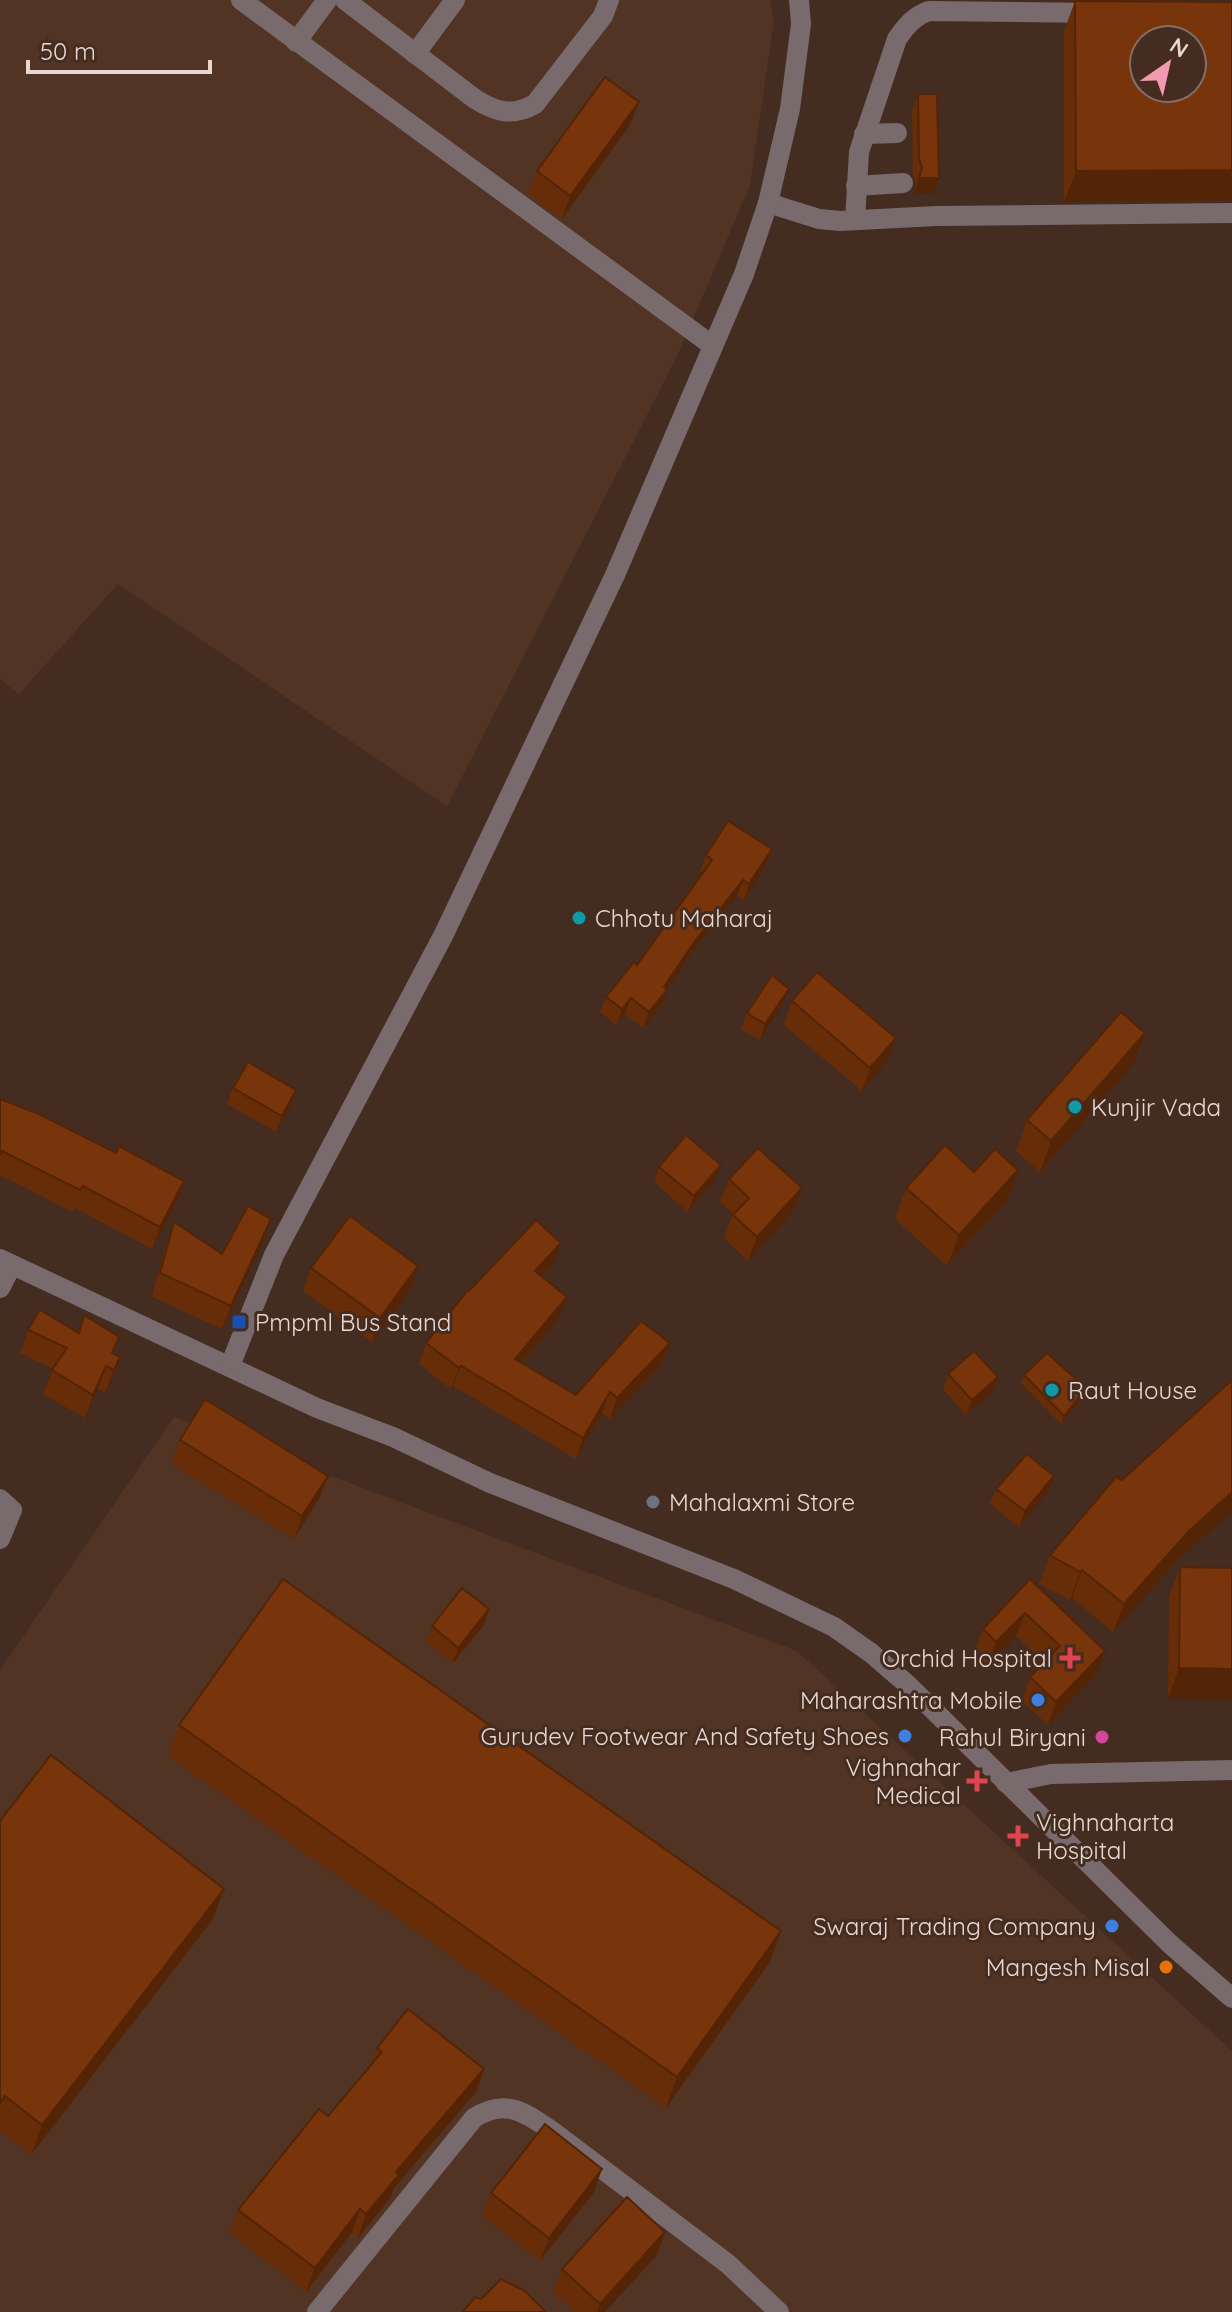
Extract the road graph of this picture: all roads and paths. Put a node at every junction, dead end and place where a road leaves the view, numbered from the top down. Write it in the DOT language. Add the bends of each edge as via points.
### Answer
graph roads {
  1 [pos="241,0"];
  2 [pos="327,0"];
  3 [pos="345,0"];
  4 [pos="455,0"];
  5 [pos="609,0"];
  6 [pos="799,0"];
  7 [pos="1111,13"];
  8 [pos="296,42"];
  9 [pos="415,54"];
  10 [pos="897,133"];
  11 [pos="864,134"];
  12 [pos="903,183"];
  13 [pos="856,186"];
  14 [pos="768,203"];
  15 [pos="1232,213"];
  16 [pos="855,220"];
  17 [pos="713,346"];
  18 [pos="6,1262"];
  19 [pos="0,1288"];
  20 [pos="230,1366"];
  21 [pos="0,1499"];
  22 [pos="0,1539"];
  23 [pos="1232,1770"];
  24 [pos="1006,1783"];
  25 [pos="1232,1998"];
  26 [pos="317,2312"];
  27 [pos="779,2312"];
  1 -- 8 [label="street"];
  2 -- 8 [label="street"];
  3 -- 9 [label="street"];
  4 -- 9 [label="street"];
  5 -- 9 [label="street" via="603,16 535,104 523,111 489,108"];
  6 -- 14 [label="street" via="790,109"];
  7 -- 11 [label="street" via="919,14 897,39"];
  8 -- 17 [label="street"];
  10 -- 11 [label="street"];
  11 -- 13 [label="street"];
  12 -- 13 [label="street"];
  13 -- 16 [label="street"];
  14 -- 16 [label="street" via="819,219"];
  14 -- 17 [label="street"];
  15 -- 16 [label="street"];
  17 -- 20 [label="street" via="615,575 443,936 274,1255"];
  18 -- 19 [label="street"];
  18 -- 20 [label="street"];
  20 -- 24 [label="street" via="490,1483 734,1579 834,1627 908,1685"];
  21 -- 22 [label="street" via="12,1510"];
  23 -- 24 [label="street" via="1051,1774"];
  24 -- 25 [label="street"];
  26 -- 27 [label="street" via="474,2118 500,2107 528,2114 552,2131 728,2264"];
}
